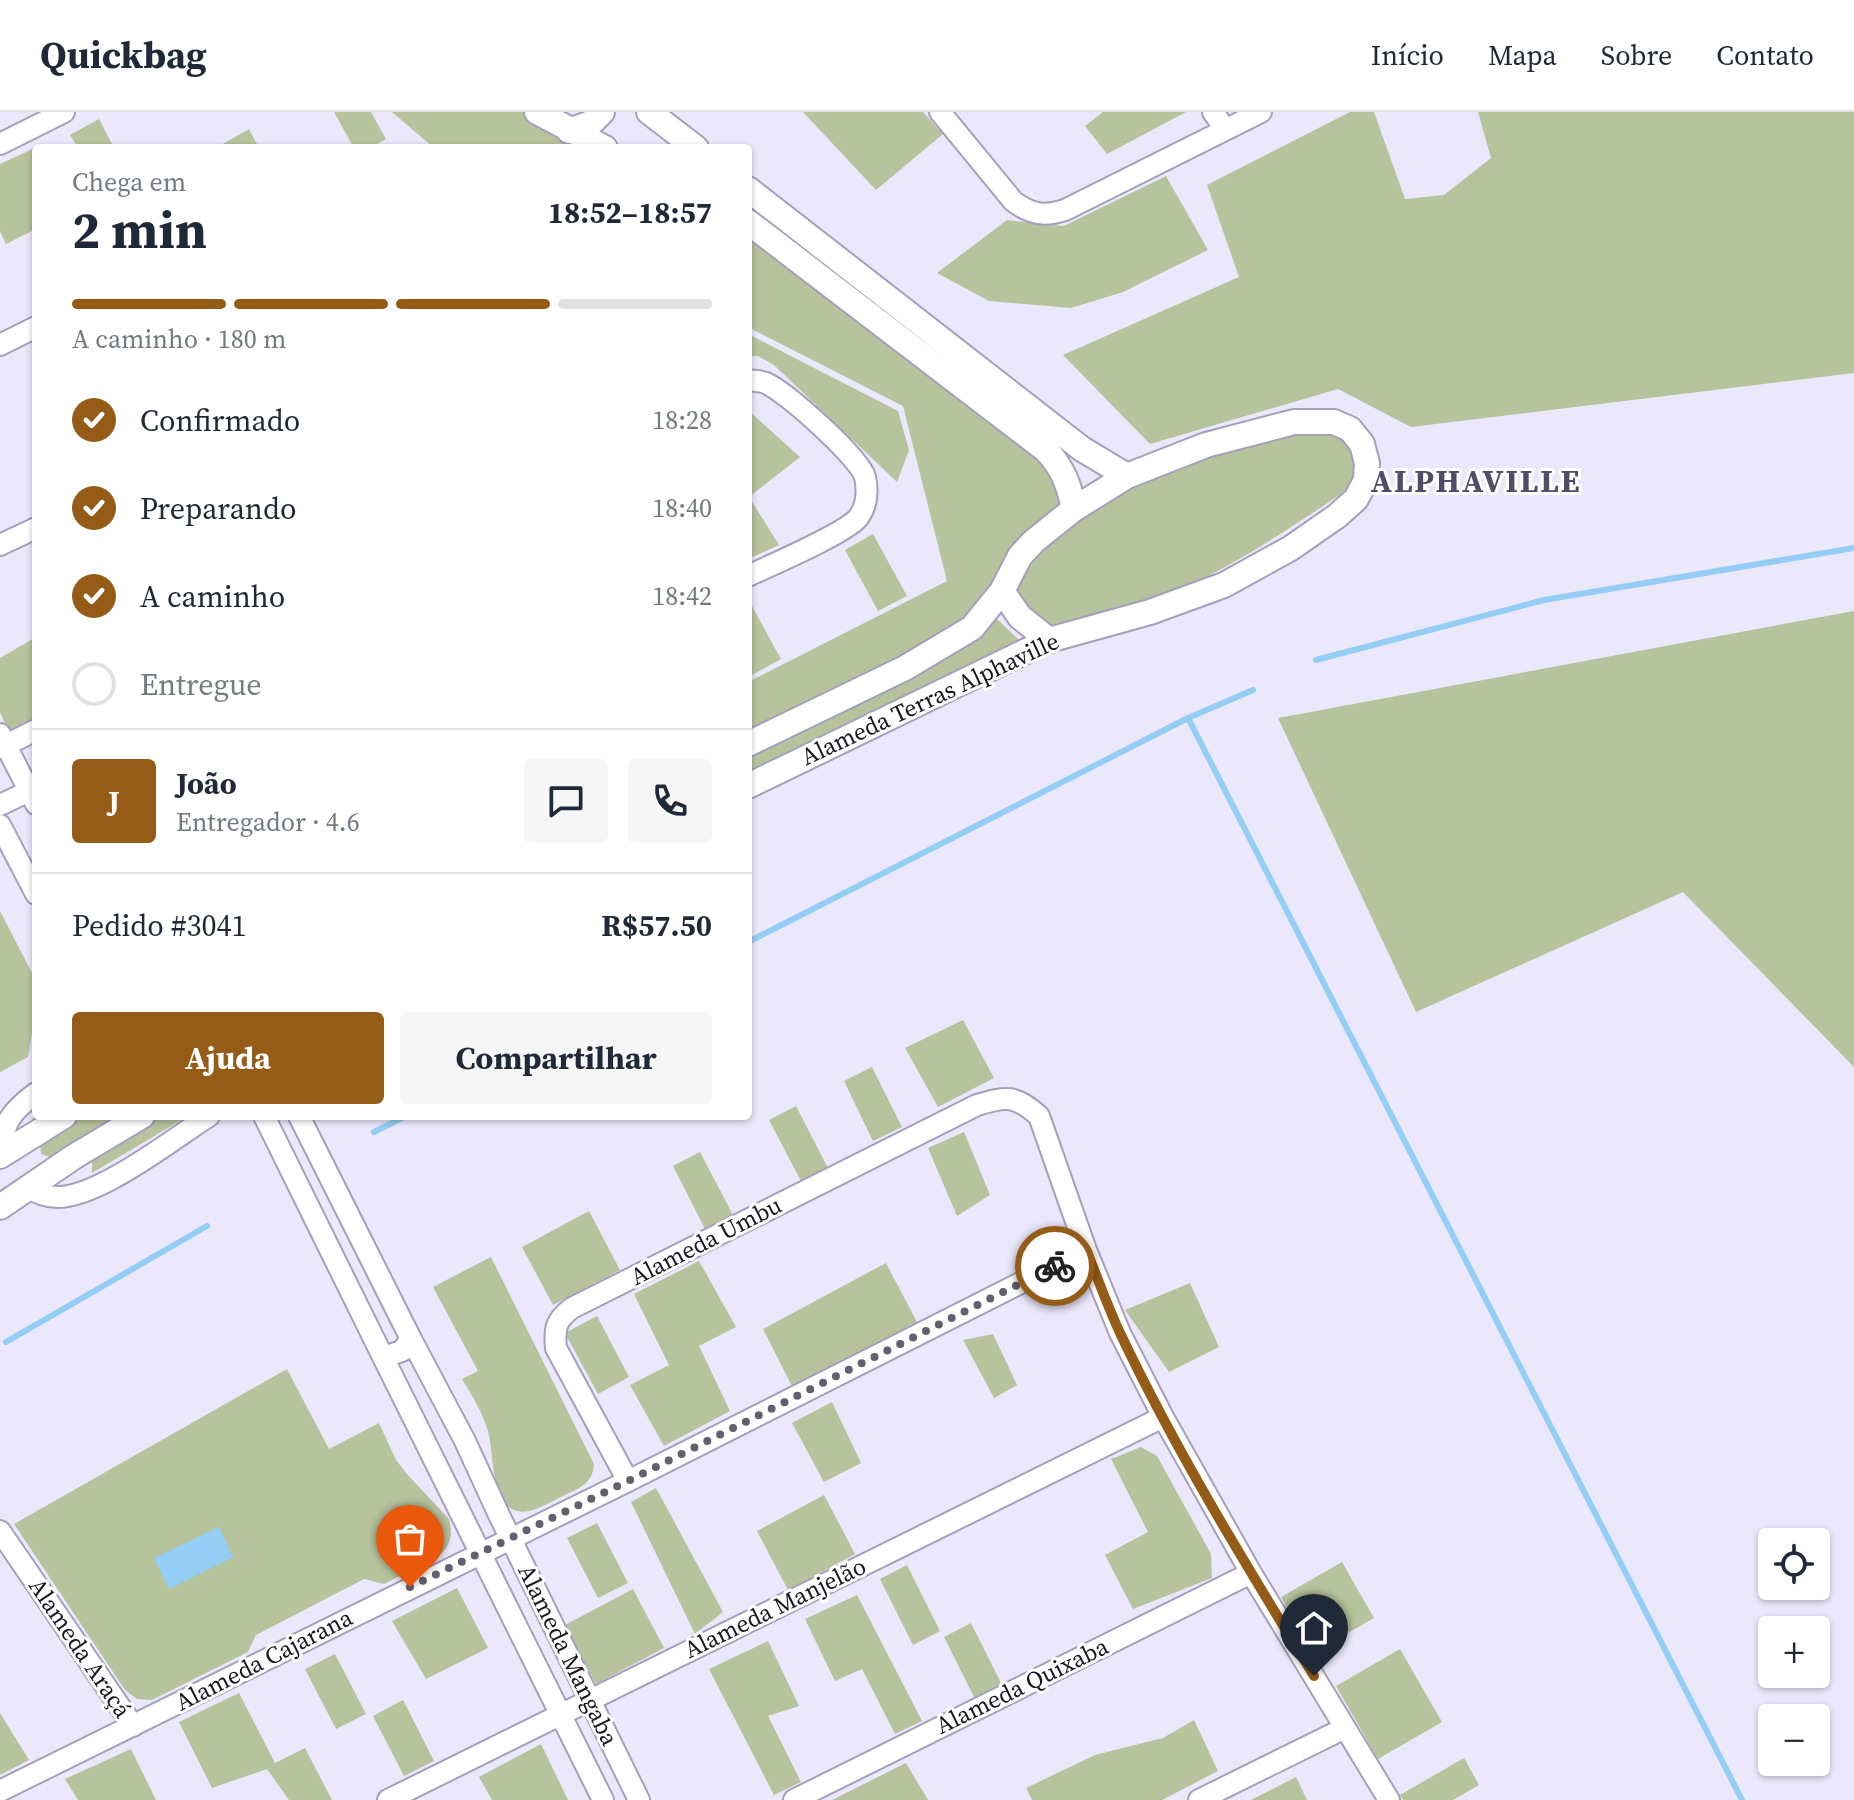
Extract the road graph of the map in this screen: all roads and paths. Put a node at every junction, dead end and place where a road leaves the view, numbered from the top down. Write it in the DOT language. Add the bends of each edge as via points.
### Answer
graph roads {
  1 [pos="64,112"];
  2 [pos="537,112"];
  3 [pos="602,112"];
  4 [pos="649,112"];
  5 [pos="940,112"];
  6 [pos="1261,112"];
  7 [pos="1219,121"];
  8 [pos="569,131"];
  9 [pos="0,144"];
  10 [pos="597,144"];
  11 [pos="691,144"];
  12 [pos="752,192"];
  13 [pos="752,225"];
  14 [pos="32,329"];
  15 [pos="0,345"];
  16 [pos="752,380"];
  17 [pos="1127,476"];
  18 [pos="1074,509"];
  19 [pos="32,530"];
  20 [pos="0,545"];
  21 [pos="752,574"];
  22 [pos="1002,591"];
  23 [pos="1049,640"];
  24 [pos="32,732"];
  25 [pos="752,742"];
  26 [pos="2,743"];
  27 [pos="752,784"];
  28 [pos="32,796"];
  29 [pos="0,805"];
  30 [pos="0,825"];
  31 [pos="32,886"];
  32 [pos="32,1097"];
  33 [pos="58,1120"];
  34 [pos="136,1120"];
  35 [pos="202,1120"];
  36 [pos="266,1120"];
  37 [pos="301,1120"];
  38 [pos="2,1155"];
  39 [pos="28,1188"];
  40 [pos="0,1207"];
  41 [pos="1086,1250"];
  42 [pos="411,1339"];
  43 [pos="383,1357"];
  44 [pos="1163,1417"];
  45 [pos="465,1441"];
  46 [pos="433,1457"];
  47 [pos="628,1481"];
  48 [pos="0,1531"];
  49 [pos="510,1537"];
  50 [pos="480,1552"];
  51 [pos="1251,1573"];
  52 [pos="590,1700"];
  53 [pos="562,1714"];
  54 [pos="133,1726"];
  55 [pos="1345,1728"];
  56 [pos="0,1791"];
  57 [pos="388,1800"];
  58 [pos="603,1800"];
  59 [pos="639,1800"];
  60 [pos="794,1800"];
  61 [pos="1199,1800"];
  62 [pos="1389,1800"];
  1 -- 9 [label="street"];
  2 -- 8 [label="street"];
  3 -- 8 [label="street" via="591,123"];
  4 -- 11 [label="street"];
  5 -- 7 [label="street" via="1013,201 1051,215"];
  6 -- 7 [label="street"];
  8 -- 10 [label="street"];
  12 -- 17 [label="street" via="1082,449"];
  13 -- 18 [label="street" via="1046,450 1068,481"];
  14 -- 15 [label="street"];
  16 -- 21 [label="street" via="781,393 852,457 864,474 867,500 857,519"];
  17 -- 18 [label="street, Alameda Terras Alphaville"];
  17 -- 23 [label="street, Alameda Terras Alphaville" via="1206,445 1294,422 1334,422 1350,429 1362,444 1367,463 1366,480 1356,499 1291,548 1224,585"];
  18 -- 22 [label="street, Alameda Terras Alphaville" via="1020,556"];
  19 -- 20 [label="street"];
  22 -- 23 [label="street" via="1020,617"];
  22 -- 25 [label="street, Alameda Terras Alphaville" via="972,628 942,648"];
  23 -- 27 [label="street, Alameda Terras Alphaville"];
  24 -- 26 [label="street"];
  26 -- 28 [label="street"];
  28 -- 29 [label="street"];
  30 -- 31 [label="street"];
  32 -- 38 [label="street" via="2,1126"];
  33 -- 38 [label="street"];
  34 -- 39 [label="street"];
  35 -- 39 [label="street" via="88,1190 60,1197"];
  36 -- 43 [label="street, Alameda Mangaba"];
  37 -- 42 [label="street, Alameda Mangaba"];
  38 -- 39 [label="street"];
  39 -- 40 [label="street"];
  41 -- 44 [label="street"];
  41 -- 47 [label="street, Alameda Cajarana"];
  41 -- 47 [label="street, Alameda Umbu" via="1039,1116 1022,1100 1002,1098 977,1105 572,1308 558,1319 556,1348"];
  42 -- 43 [label="street" via="402,1351"];
  42 -- 45 [label="street, Alameda Mangaba"];
  43 -- 46 [label="street, Alameda Mangaba"];
  44 -- 51 [label="street"];
  44 -- 52 [label="street, Alameda Manjelão"];
  45 -- 46 [label="street"];
  45 -- 49 [label="street, Alameda Mangaba"];
  46 -- 50 [label="street, Alameda Mangaba"];
  47 -- 49 [label="street, Alameda Cajarana"];
  48 -- 54 [label="street, Alameda Araçá"];
  49 -- 50 [label="street, Alameda Cajarana"];
  49 -- 52 [label="street, Alameda Mangaba"];
  50 -- 53 [label="street, Alameda Mangaba"];
  50 -- 54 [label="street, Alameda Cajarana"];
  51 -- 55 [label="street"];
  51 -- 60 [label="street, Alameda Quixaba"];
  52 -- 53 [label="street, Alameda Manjelão"];
  52 -- 59 [label="street, Alameda Mangaba"];
  53 -- 57 [label="street, Alameda Manjelão"];
  53 -- 58 [label="street, Alameda Mangaba"];
  54 -- 56 [label="street, Alameda Cajarana"];
  55 -- 61 [label="street"];
  55 -- 62 [label="street"];
}
